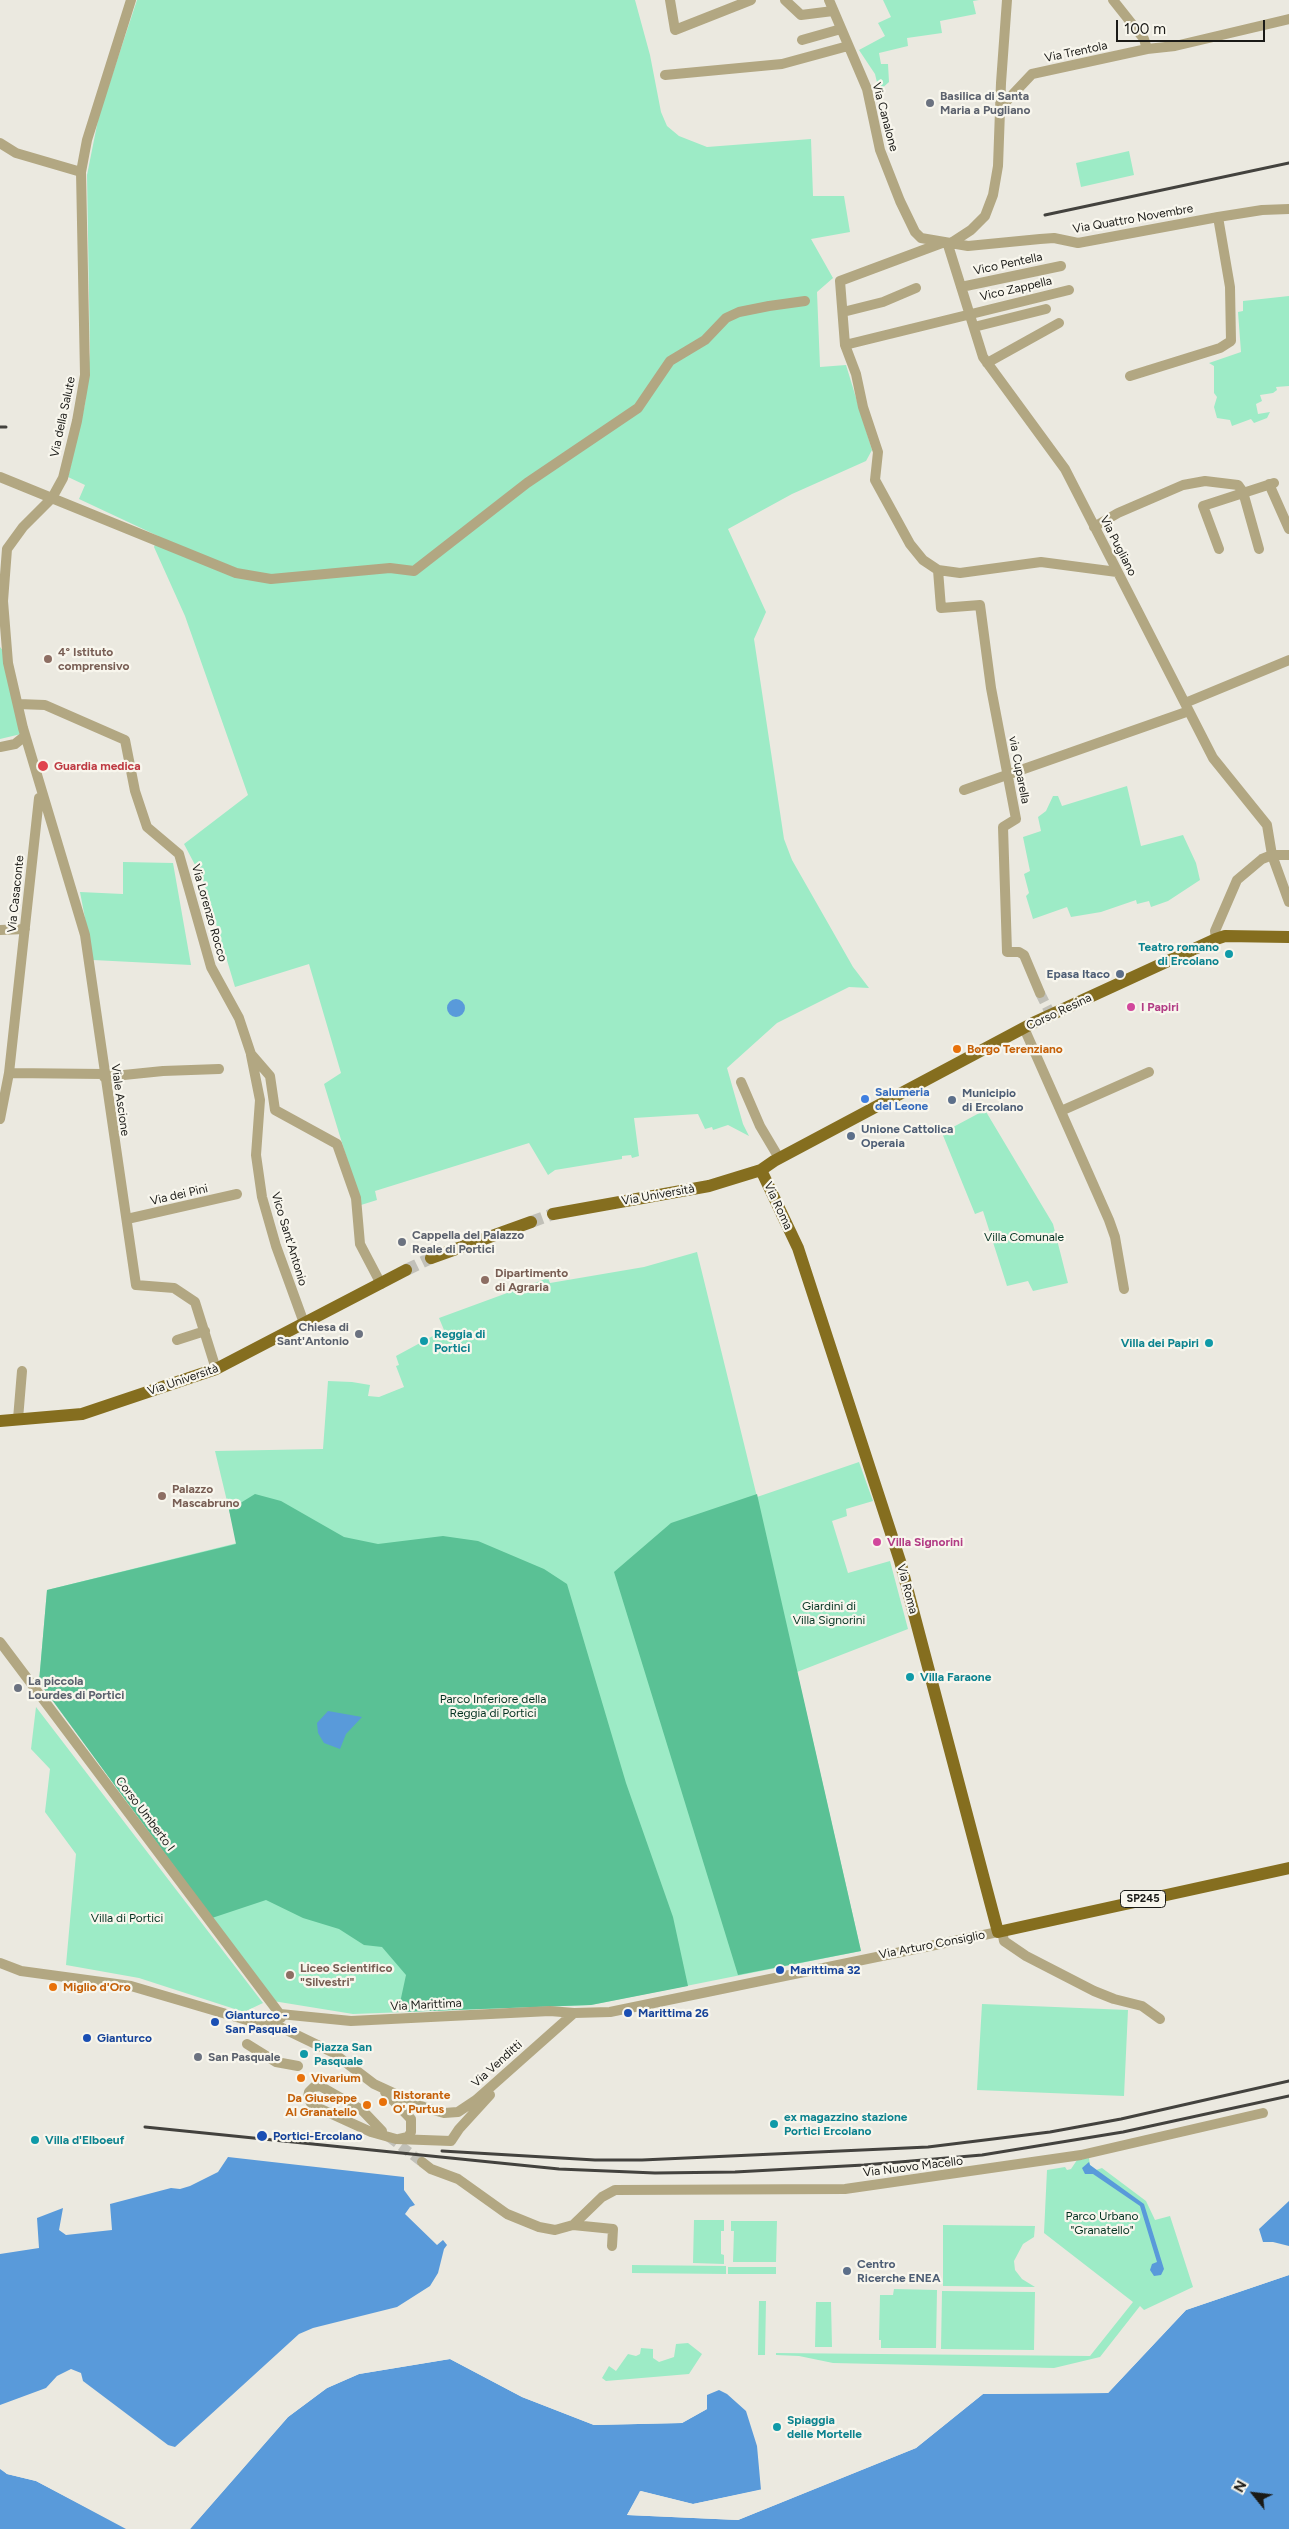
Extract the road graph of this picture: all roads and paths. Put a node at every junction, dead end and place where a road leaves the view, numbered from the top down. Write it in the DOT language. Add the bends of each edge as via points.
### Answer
graph roads {
  1 [pos="131,0"];
  2 [pos="670,0"];
  3 [pos="751,0"];
  4 [pos="785,0"];
  5 [pos="829,0"];
  6 [pos="1007,0"];
  7 [pos="1113,0"];
  8 [pos="833,11"];
  9 [pos="1289,19"];
  10 [pos="841,29"];
  11 [pos="802,40"];
  12 [pos="848,46"];
  13 [pos="1147,49"];
  14 [pos="665,75"];
  15 [pos="999,108"];
  16 [pos="0,143"];
  17 [pos="81,172"];
  18 [pos="1289,209"];
  19 [pos="1218,217"];
  20 [pos="922,238"];
  21 [pos="945,244"];
  22 [pos="1061,266"];
  23 [pos="961,287"];
  24 [pos="916,288"];
  25 [pos="1069,290"];
  26 [pos="805,301"];
  27 [pos="1046,309"];
  28 [pos="843,312"];
  29 [pos="969,313"];
  30 [pos="1058,323"];
  31 [pos="974,327"];
  32 [pos="845,345"];
  33 [pos="987,362"];
  34 [pos="1130,376"];
  35 [pos="0,477"];
  36 [pos="1243,492"];
  37 [pos="52,498"];
  38 [pos="1094,527"];
  39 [pos="1289,528"];
  40 [pos="1219,549"];
  41 [pos="1259,549"];
  42 [pos="938,570"];
  43 [pos="1117,572"];
  44 [pos="1289,660"];
  45 [pos="18,704"];
  46 [pos="1187,707"];
  47 [pos="25,736"];
  48 [pos="0,747"];
  49 [pos="1008,775"];
  50 [pos="964,790"];
  51 [pos="40,792"];
  52 [pos="1289,855"];
  53 [pos="1272,856"];
  54 [pos="1289,902"];
  55 [pos="25,929"];
  56 [pos="0,930"];
  57 [pos="1289,937"];
  58 [pos="1216,940"];
  59 [pos="1040,993"];
  60 [pos="1024,1028"];
  61 [pos="251,1054"];
  62 [pos="219,1069"];
  63 [pos="1149,1072"];
  64 [pos="10,1073"];
  65 [pos="104,1075"];
  66 [pos="741,1082"];
  67 [pos="1061,1112"];
  68 [pos="0,1118"];
  69 [pos="779,1158"];
  70 [pos="761,1170"];
  71 [pos="236,1194"];
  72 [pos="553,1214"];
  73 [pos="126,1219"];
  74 [pos="531,1222"];
  75 [pos="431,1258"];
  76 [pos="406,1270"];
  77 [pos="380,1284"];
  78 [pos="1124,1290"];
  79 [pos="304,1323"];
  80 [pos="206,1331"];
  81 [pos="177,1340"];
  82 [pos="216,1369"];
  83 [pos="22,1371"];
  84 [pos="18,1419"];
  85 [pos="0,1421"];
  86 [pos="0,1642"];
  87 [pos="1289,1868"];
  88 [pos="1000,1931"];
  89 [pos="0,1963"];
  90 [pos="550,2011"];
  91 [pos="574,2013"];
  92 [pos="271,2018"];
  93 [pos="1160,2019"];
  94 [pos="548,2035"];
  95 [pos="247,2044"];
  96 [pos="520,2060"];
  97 [pos="298,2066"];
  98 [pos="400,2100"];
  99 [pos="1263,2112"];
  100 [pos="382,2131"];
  101 [pos="396,2139"];
  102 [pos="422,2162"];
  103 [pos="573,2224"];
  104 [pos="612,2246"];
  1 -- 17 [label="street, Via della Salute" via="87,140"];
  2 -- 3 [label="street" via="675,30"];
  4 -- 8 [label="street" via="801,15"];
  5 -- 8 [label="street, Via Canalone"];
  6 -- 15 [label="street"];
  7 -- 13 [label="street" via="1144,39"];
  8 -- 10 [label="street, Via Canalone"];
  9 -- 13 [label="street, Via Trentola" via="1175,46"];
  10 -- 11 [label="street"];
  10 -- 12 [label="street, Via Canalone"];
  12 -- 14 [label="street" via="782,64"];
  12 -- 20 [label="street, Via Canalone" via="867,89 880,150 914,232"];
  13 -- 15 [label="street, Via Trentola" via="1032,74"];
  15 -- 21 [label="street" via="994,195 985,216 972,230"];
  16 -- 17 [label="street" via="16,153"];
  17 -- 37 [label="street, Via della Salute" via="85,375 63,478"];
  18 -- 19 [label="street, Via Quattro Novembre"];
  19 -- 21 [label="street, Via Quattro Novembre" via="1078,244 1054,238 968,246"];
  19 -- 34 [label="street" via="1230,287 1231,341 1220,348"];
  20 -- 21 [label="street, Via Quattro Novembre"];
  21 -- 23 [label="street, Via Pugliano"];
  21 -- 28 [label="street" via="840,281"];
  22 -- 23 [label="street, Vico Pentella"];
  23 -- 29 [label="street, Via Pugliano"];
  24 -- 28 [label="street" via="883,302"];
  25 -- 29 [label="street, Vico Zappella"];
  26 -- 37 [label="street" via="739,312 726,318 705,340 670,361 638,408 527,482 414,571 390,568 271,578 236,574"];
  27 -- 31 [label="street"];
  28 -- 32 [label="street"];
  29 -- 31 [label="street, Via Pugliano"];
  29 -- 32 [label="street, Vico Zappella"];
  30 -- 33 [label="street"];
  31 -- 33 [label="street, Via Pugliano"];
  32 -- 42 [label="street" via="878,452 876,480 910,544 923,560"];
  33 -- 38 [label="street, Via Pugliano" via="1065,469"];
  35 -- 37 [label="street"];
  36 -- 38 [label="street" via="1238,485 1205,481 1183,485"];
  36 -- 39 [label="street" via="1272,484"];
  36 -- 40 [label="street" via="1203,506"];
  36 -- 41 [label="street"];
  37 -- 45 [label="street, Via della Salute" via="23,527 7,549 3,601 8,663"];
  38 -- 43 [label="street, Via Pugliano"];
  42 -- 43 [label="street" via="960,572 1041,562"];
  42 -- 49 [label="street, via Cuparella" via="941,608 980,605 991,688"];
  43 -- 46 [label="street, Via Pugliano"];
  44 -- 46 [label="street"];
  45 -- 47 [label="street, Via della Salute"];
  45 -- 61 [label="street, Via Lorenzo Rocco" via="45,705 125,740 135,791 147,827 179,854 211,967 239,1018"];
  46 -- 49 [label="street"];
  46 -- 53 [label="street, Via Pugliano" via="1213,758 1266,825"];
  47 -- 48 [label="street" via="15,744"];
  47 -- 51 [label="street, Via della Salute"];
  49 -- 50 [label="street"];
  49 -- 59 [label="street, via Cuparella" via="1016,819 1004,827 1007,952 1024,955"];
  51 -- 55 [label="street, Via Casaconte"];
  51 -- 65 [label="street, Viale Ascione" via="84,935"];
  52 -- 53 [label="street"];
  53 -- 54 [label="street, Via Pugliano"];
  53 -- 58 [label="street" via="1254,864 1237,880 1215,931"];
  55 -- 56 [label="street"];
  55 -- 64 [label="street, Via Casaconte"];
  57 -- 58 [label="main road, Corso Resina" via="1225,936"];
  58 -- 60 [label="main road, Corso Resina"];
  60 -- 67 [label="street"];
  60 -- 69 [label="main road, Corso Resina"];
  61 -- 77 [label="street, Via Lorenzo Rocco" via="270,1076 275,1110 337,1144 356,1198 360,1244"];
  61 -- 79 [label="street, Vico Sant'Antonio" via="260,1100 256,1154 262,1197"];
  62 -- 65 [label="street"];
  63 -- 67 [label="street"];
  64 -- 65 [label="street"];
  64 -- 68 [label="street, Via Casaconte"];
  65 -- 73 [label="street, Viale Ascione"];
  66 -- 69 [label="street" via="760,1126"];
  67 -- 78 [label="street" via="1109,1220"];
  69 -- 70 [label="main road, Corso Resina"];
  70 -- 72 [label="main road, Via Università" via="709,1186"];
  70 -- 88 [label="main road, Via Roma" via="798,1248 900,1561"];
  71 -- 73 [label="street, Via dei Pini"];
  73 -- 80 [label="street, Viale Ascione" via="136,1286 174,1288 195,1302"];
  74 -- 75 [label="main road"];
  76 -- 77 [label="main road, Via Università"];
  77 -- 79 [label="main road, Via Università"];
  79 -- 82 [label="main road, Via Università"];
  80 -- 81 [label="street"];
  80 -- 82 [label="street, Viale Ascione"];
  82 -- 84 [label="main road, Via Università" via="82,1414"];
  83 -- 84 [label="street"];
  84 -- 85 [label="main road, Via Università"];
  86 -- 92 [label="street, Corso Umberto I" via="270,2002"];
  87 -- 88 [label="main road, Via Arturo Consiglio / SP245"];
  88 -- 91 [label="street, Via Arturo Consiglio" via="619,2010"];
  88 -- 93 [label="street" via="1004,1941 1026,1956 1094,1991 1142,2006"];
  89 -- 92 [label="street" via="21,1971 131,1986"];
  90 -- 91 [label="street, Via Marittima"];
  90 -- 92 [label="street, Via Marittima" via="351,2021"];
  90 -- 94 [label="street" via="552,2023"];
  91 -- 94 [label="street, Via Venditti"];
  92 -- 98 [label="street, Via Venditti" via="332,2052"];
  94 -- 96 [label="street, Via Venditti"];
  95 -- 97 [label="street" via="276,2062"];
  96 -- 98 [label="street, Via Venditti" via="458,2112 444,2113"];
  96 -- 101 [label="street" via="451,2141"];
  98 -- 101 [label="street" via="413,2126 408,2137"];
  99 -- 103 [label="street, Via Nuovo Macello" via="1081,2155 845,2189 614,2190 595,2202"];
  100 -- 101 [label="street" via="362,2110 320,2086 309,2092 309,2101 320,2110"];
  102 -- 103 [label="street" via="458,2179 506,2214 556,2230"];
  103 -- 104 [label="street" via="613,2229"];
}
